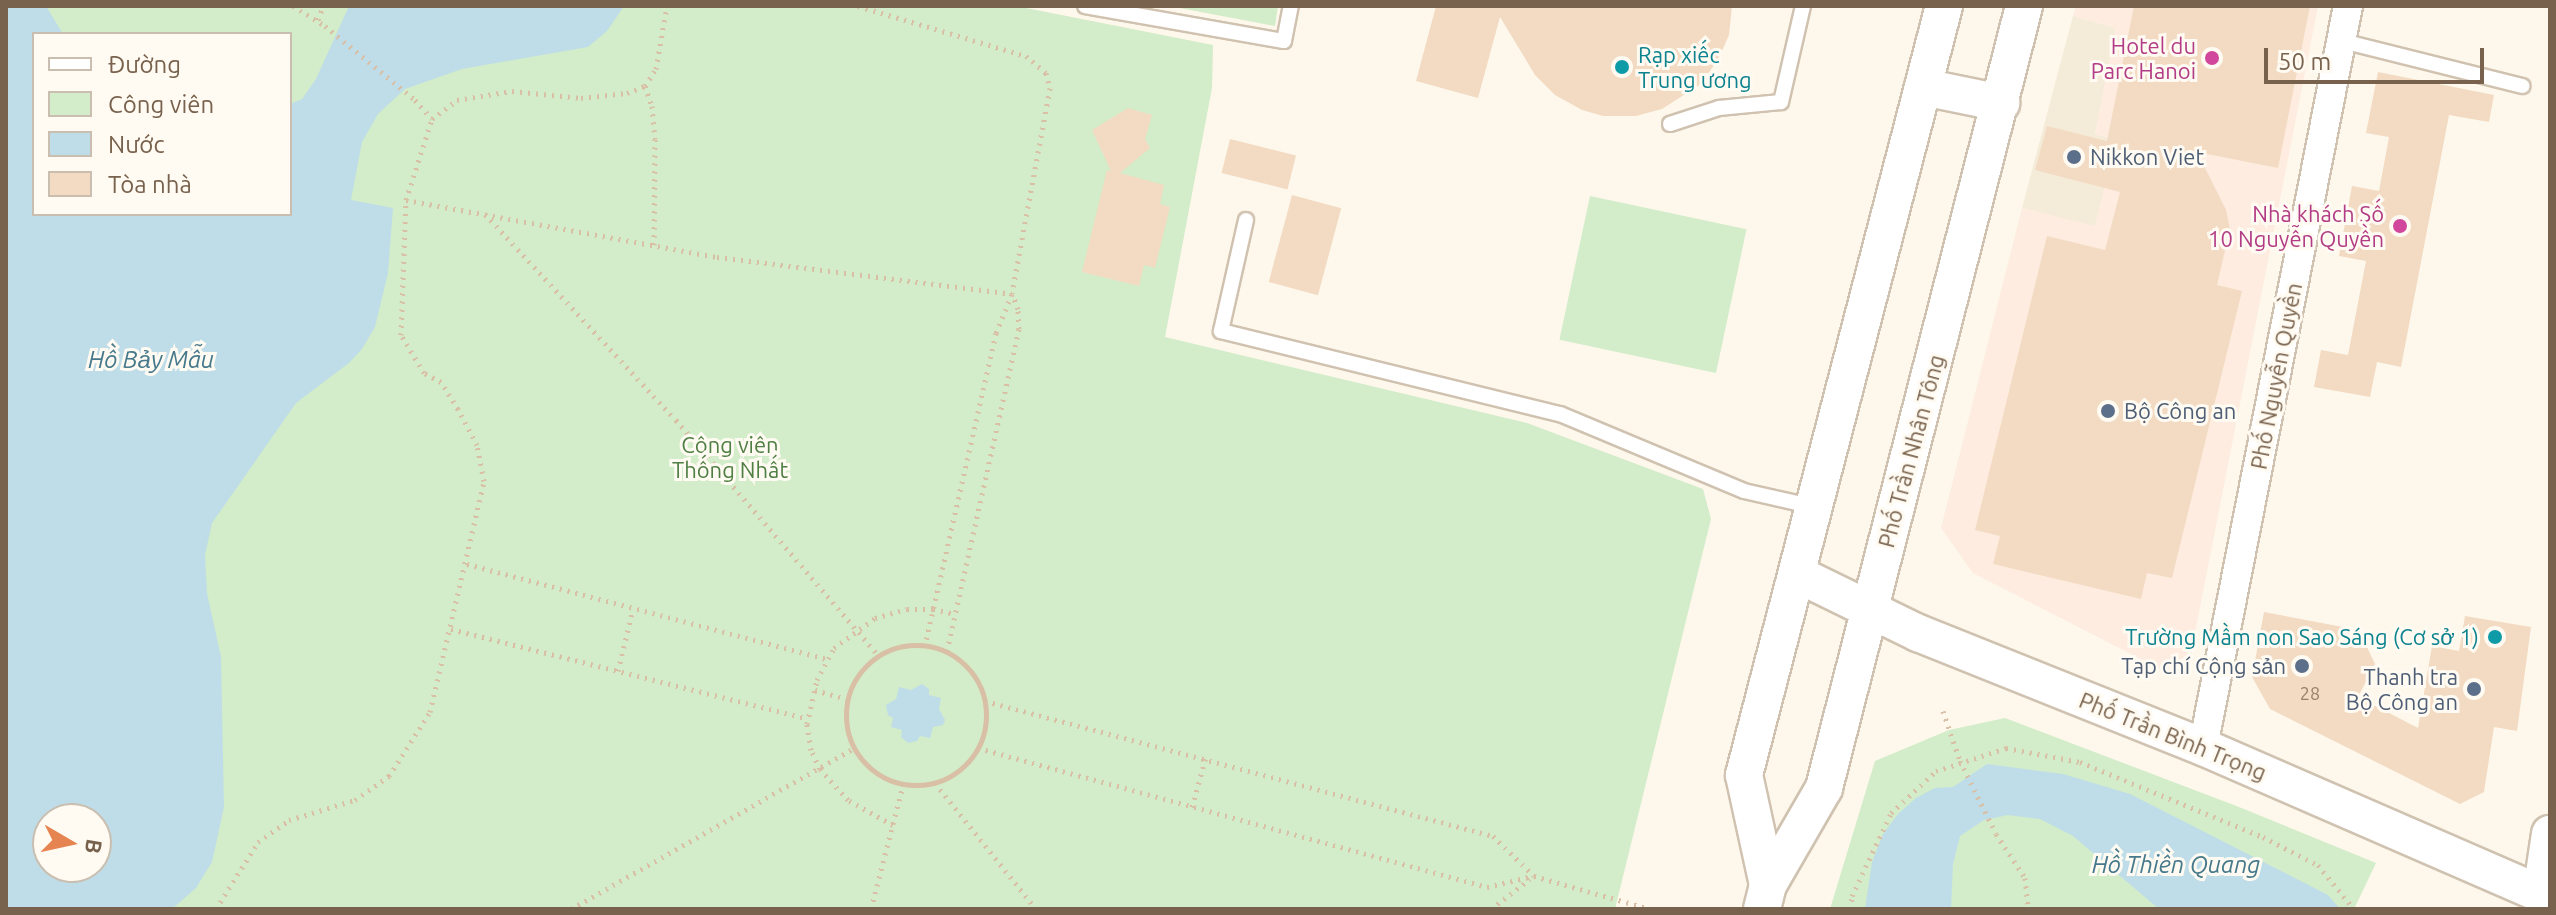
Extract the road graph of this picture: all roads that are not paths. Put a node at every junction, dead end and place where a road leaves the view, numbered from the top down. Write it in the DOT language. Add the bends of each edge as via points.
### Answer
graph roads {
  1 [pos="1085,6"];
  2 [pos="1291,6"];
  3 [pos="1803,6"];
  4 [pos="1944,6"];
  5 [pos="2024,6"];
  6 [pos="2348,6"];
  7 [pos="2342,41"];
  8 [pos="2522,86"];
  9 [pos="1923,87"];
  10 [pos="2001,103"];
  11 [pos="1670,124"];
  12 [pos="1246,220"];
  13 [pos="1815,508"];
  14 [pos="1797,574"];
  15 [pos="1869,608"];
  16 [pos="2203,747"];
  17 [pos="2550,834"];
  18 [pos="2545,896"];
  19 [pos="1765,897"];
  1 -- 2 [label="lane" via="1284,41"];
  3 -- 11 [label="lane" via="1781,102 1719,108"];
  4 -- 9 [label="street, Phố Trần Nhân Tông"];
  5 -- 10 [label="street, Phố Trần Nhân Tông"];
  6 -- 7 [label="street, Phố Nguyễn Quyền"];
  7 -- 8 [label="lane"];
  7 -- 16 [label="street, Phố Nguyễn Quyền"];
  9 -- 10 [label="street"];
  9 -- 13 [label="street, Phố Trần Nhân Tông"];
  10 -- 15 [label="street, Phố Trần Nhân Tông"];
  12 -- 13 [label="lane" via="1221,331 1560,414 1744,491"];
  13 -- 14 [label="street, Phố Trần Nhân Tông"];
  14 -- 15 [label="street, Phố Trần Bình Trọng"];
  14 -- 19 [label="street, Phố Trần Nhân Tông" via="1744,775"];
  15 -- 16 [label="street, Phố Trần Bình Trọng" via="1918,633"];
  15 -- 19 [label="street, Phố Trần Nhân Tông" via="1824,788"];
  16 -- 18 [label="street, Phố Trần Bình Trọng"];
  17 -- 18 [label="street"];
}
